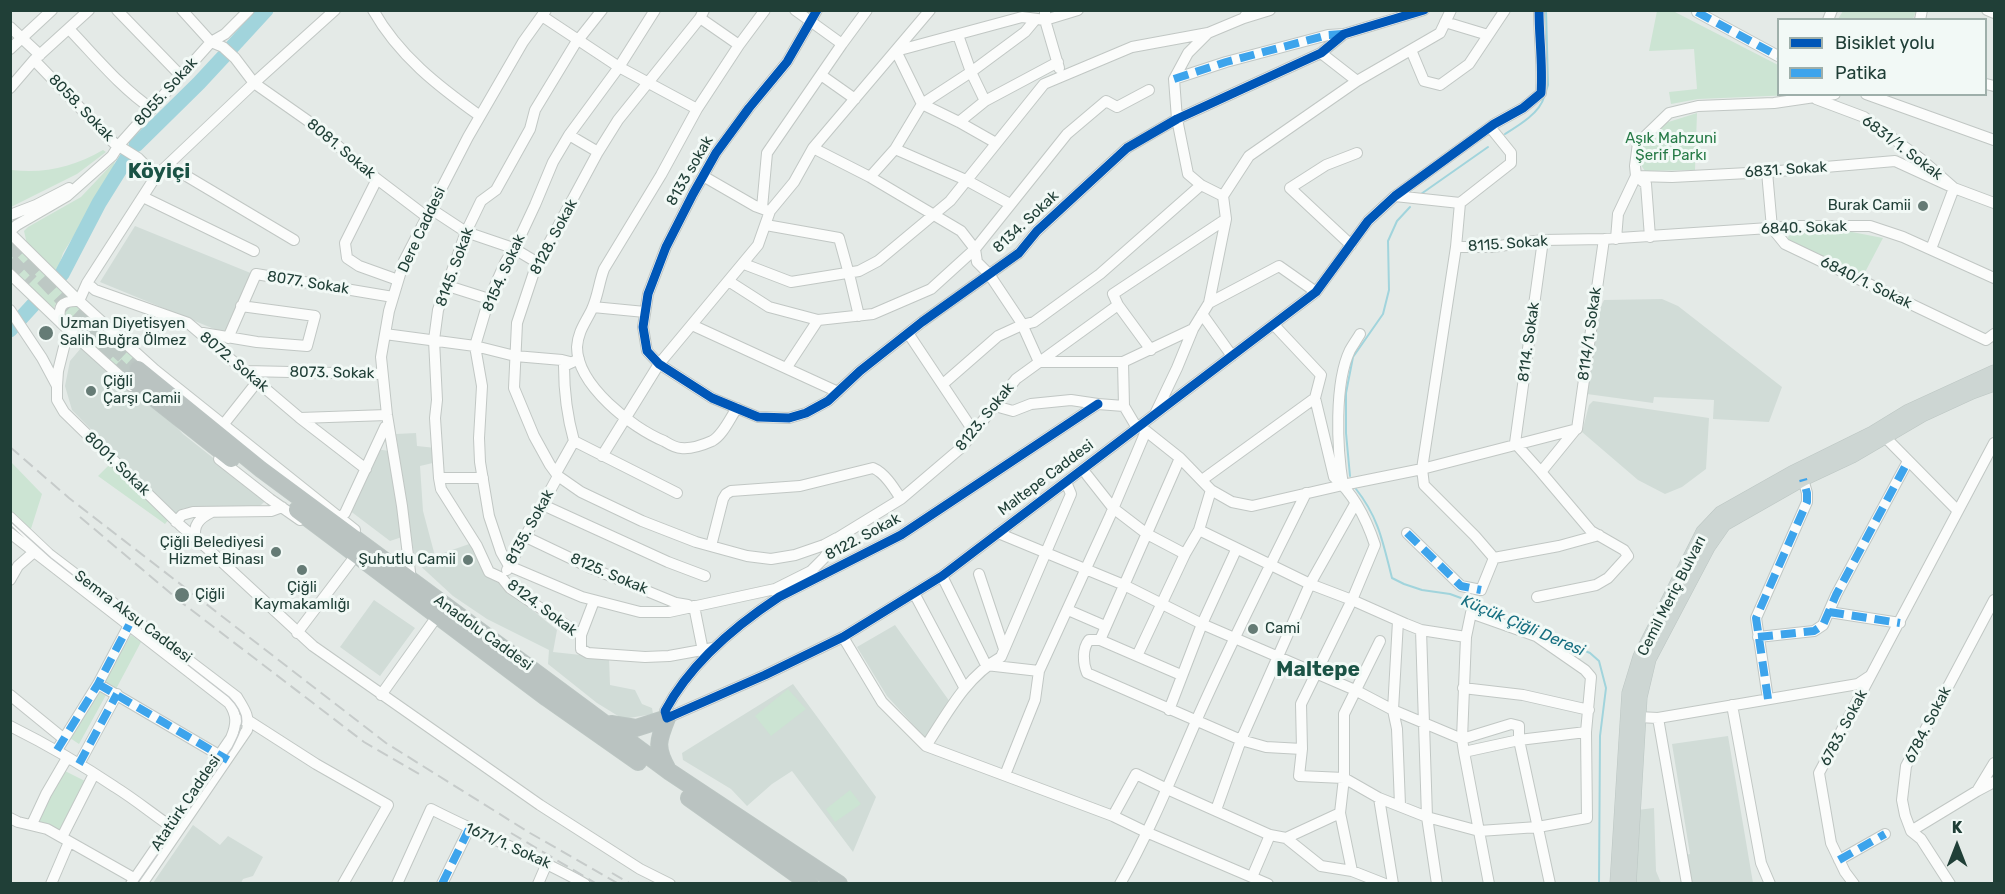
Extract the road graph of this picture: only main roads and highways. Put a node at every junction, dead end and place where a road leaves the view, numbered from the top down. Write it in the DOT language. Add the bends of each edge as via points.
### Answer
graph roads {
  1 [pos="1995,372"];
  2 [pos="1995,384"];
  3 [pos="627,738"];
  4 [pos="670,772"];
  5 [pos="810,884"];
  6 [pos="839,884"];
  7 [pos="1617,884"];
  8 [pos="1629,884"];
  1 -- 7 [label="main road, Cemil Meriç Bulvarı" via="1909,411 1792,473 1721,513 1703,532 1640,657 1629,693"];
  2 -- 8 [label="main road, Cemil Meriç Bulvarı" via="1922,415 1724,524 1650,659 1638,717"];
  3 -- 3 [label="highway, Anadolu Caddesi" via="411,580 134,374 333,538 547,698"];
  3 -- 4 [label="highway, Anadolu Caddesi"];
  3 -- 4 [label="highway" via="667,718 658,745"];
  3 -- 5 [label="highway, Anadolu Caddesi"];
  4 -- 6 [label="highway, Anadolu Caddesi"];
}
